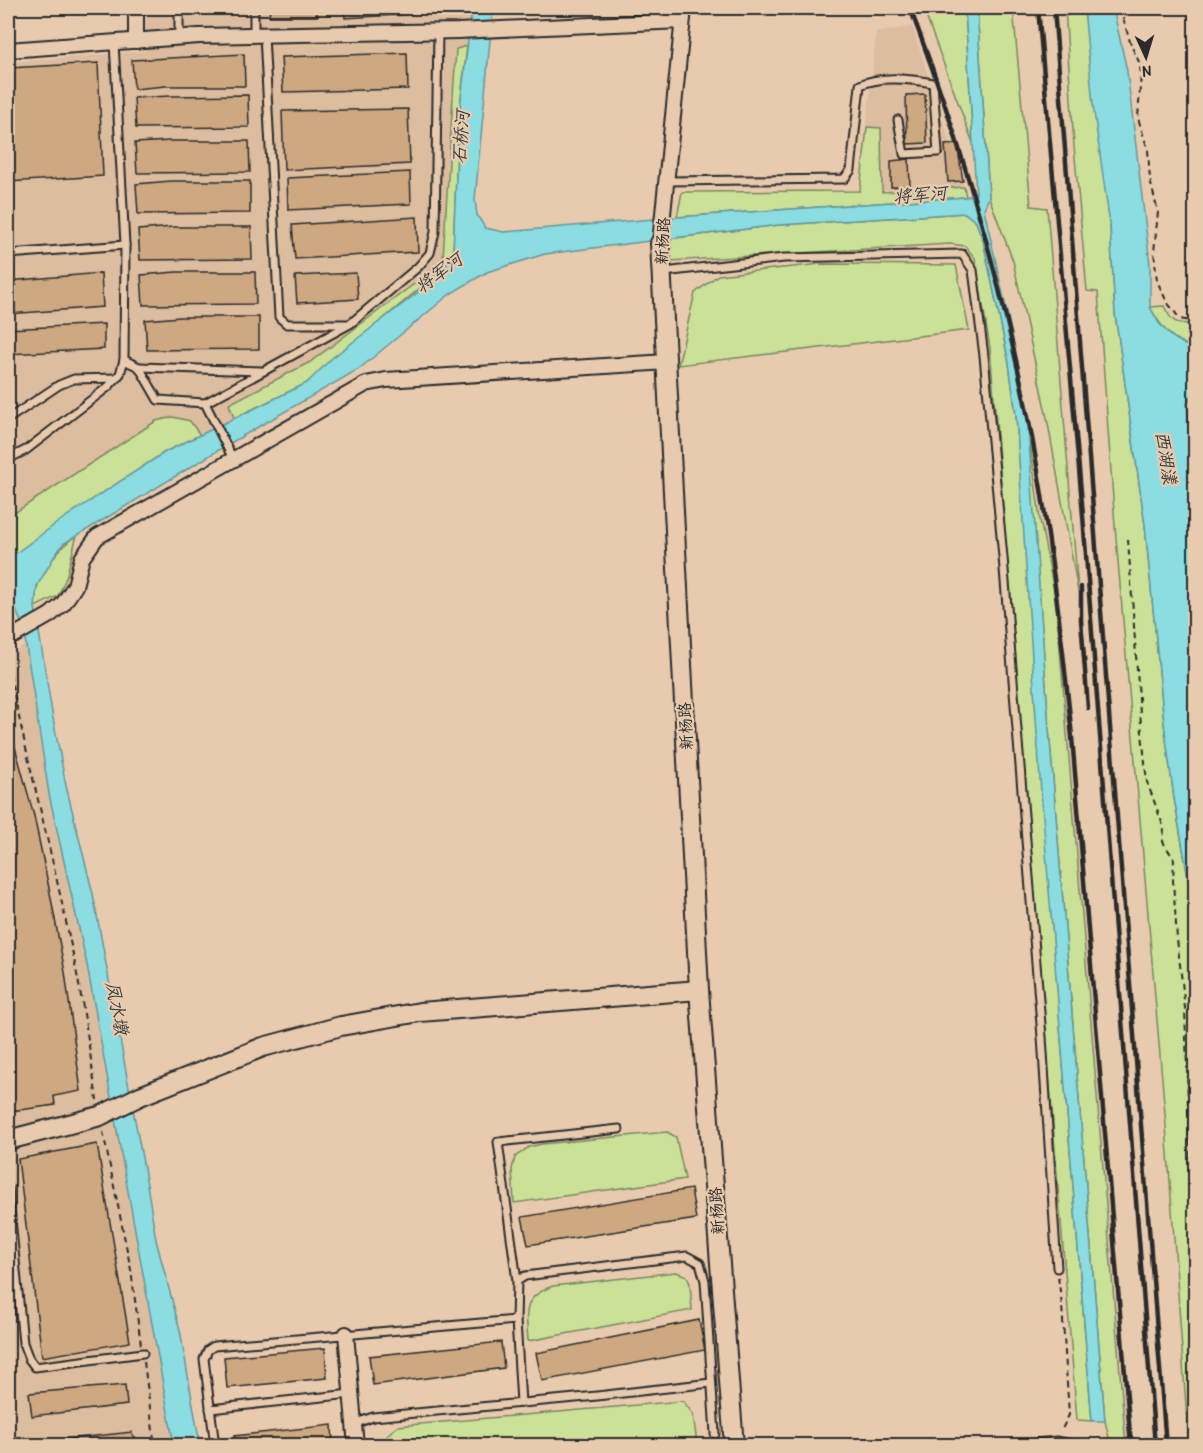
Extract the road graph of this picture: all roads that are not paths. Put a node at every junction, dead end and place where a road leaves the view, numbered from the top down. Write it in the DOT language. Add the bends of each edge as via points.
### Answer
graph roads {
  1 [pos="136,8"];
  2 [pos="179,8"];
  3 [pos="254,8"];
  4 [pos="683,14"];
  5 [pos="438,31"];
  6 [pos="259,35"];
  7 [pos="179,38"];
  8 [pos="136,41"];
  9 [pos="114,42"];
  10 [pos="8,50"];
  11 [pos="898,120"];
  12 [pos="667,181"];
  13 [pos="660,243"];
  14 [pos="125,245"];
  15 [pos="8,254"];
  16 [pos="661,272"];
  17 [pos="350,324"];
  18 [pos="124,360"];
  19 [pos="666,363"];
  20 [pos="139,368"];
  21 [pos="263,371"];
  22 [pos="116,378"];
  23 [pos="205,403"];
  24 [pos="8,419"];
  25 [pos="8,459"];
  26 [pos="233,459"];
  27 [pos="8,638"];
  28 [pos="699,990"];
  29 [pos="619,1130"];
  30 [pos="8,1140"];
  31 [pos="8,1188"];
  32 [pos="1057,1268"];
  33 [pos="517,1281"];
  34 [pos="516,1320"];
  35 [pos="346,1334"];
  36 [pos="143,1353"];
  37 [pos="711,1383"];
  38 [pos="351,1394"];
  39 [pos="521,1404"];
  40 [pos="210,1409"];
  41 [pos="354,1424"];
  42 [pos="715,1434"];
  43 [pos="215,1446"];
  44 [pos="356,1446"];
  45 [pos="734,1446"];
  46 [pos="1011,1446"];
  47 [pos="1084,1446"];
  1 -- 8 [label="street"];
  2 -- 7 [label="lane"];
  3 -- 6 [label="lane"];
  4 -- 5 [label="street"];
  4 -- 12 [label="street, 新杨路"];
  5 -- 6 [label="street"];
  5 -- 17 [label="lane" via="435,232 429,253 418,267"];
  6 -- 7 [label="street"];
  6 -- 17 [label="lane" via="279,317 287,324"];
  7 -- 8 [label="street"];
  8 -- 9 [label="street"];
  9 -- 10 [label="street"];
  9 -- 14 [label="lane"];
  11 -- 12 [label="lane" via="904,154 938,152 933,83 870,80 860,85 851,170 844,179"];
  12 -- 13 [label="street, 新杨路"];
  13 -- 16 [label="street, 新杨路"];
  14 -- 15 [label="lane"];
  14 -- 18 [label="lane"];
  16 -- 19 [label="street, 新杨路"];
  16 -- 32 [label="lane" via="784,258 962,254 973,270 1003,557"];
  17 -- 21 [label="lane"];
  18 -- 20 [label="lane"];
  18 -- 22 [label="lane"];
  19 -- 26 [label="street" via="366,384"];
  19 -- 28 [label="street, 新杨路"];
  20 -- 21 [label="lane"];
  20 -- 23 [label="lane" via="158,400"];
  21 -- 23 [label="lane"];
  22 -- 24 [label="lane" via="74,379"];
  22 -- 25 [label="lane" via="26,450"];
  23 -- 26 [label="lane"];
  26 -- 27 [label="street" via="97,537 82,558 75,586 63,604"];
  28 -- 30 [label="street" via="420,1012 341,1026 263,1047 107,1113"];
  28 -- 45 [label="street, 新杨路"];
  29 -- 33 [label="lane" via="498,1142"];
  31 -- 36 [label="lane" via="23,1343 35,1367"];
  33 -- 34 [label="lane"];
  33 -- 37 [label="lane" via="525,1276 687,1256 700,1263 705,1281"];
  34 -- 35 [label="lane"];
  34 -- 39 [label="lane"];
  35 -- 38 [label="street"];
  35 -- 40 [label="lane" via="214,1346 204,1359"];
  37 -- 39 [label="lane"];
  37 -- 42 [label="lane"];
  38 -- 40 [label="lane"];
  38 -- 41 [label="street"];
  39 -- 41 [label="lane" via="374,1417"];
  40 -- 43 [label="lane"];
  41 -- 44 [label="street"];
  46 -- 47 [label="lane" via="1056,1441"];
}
